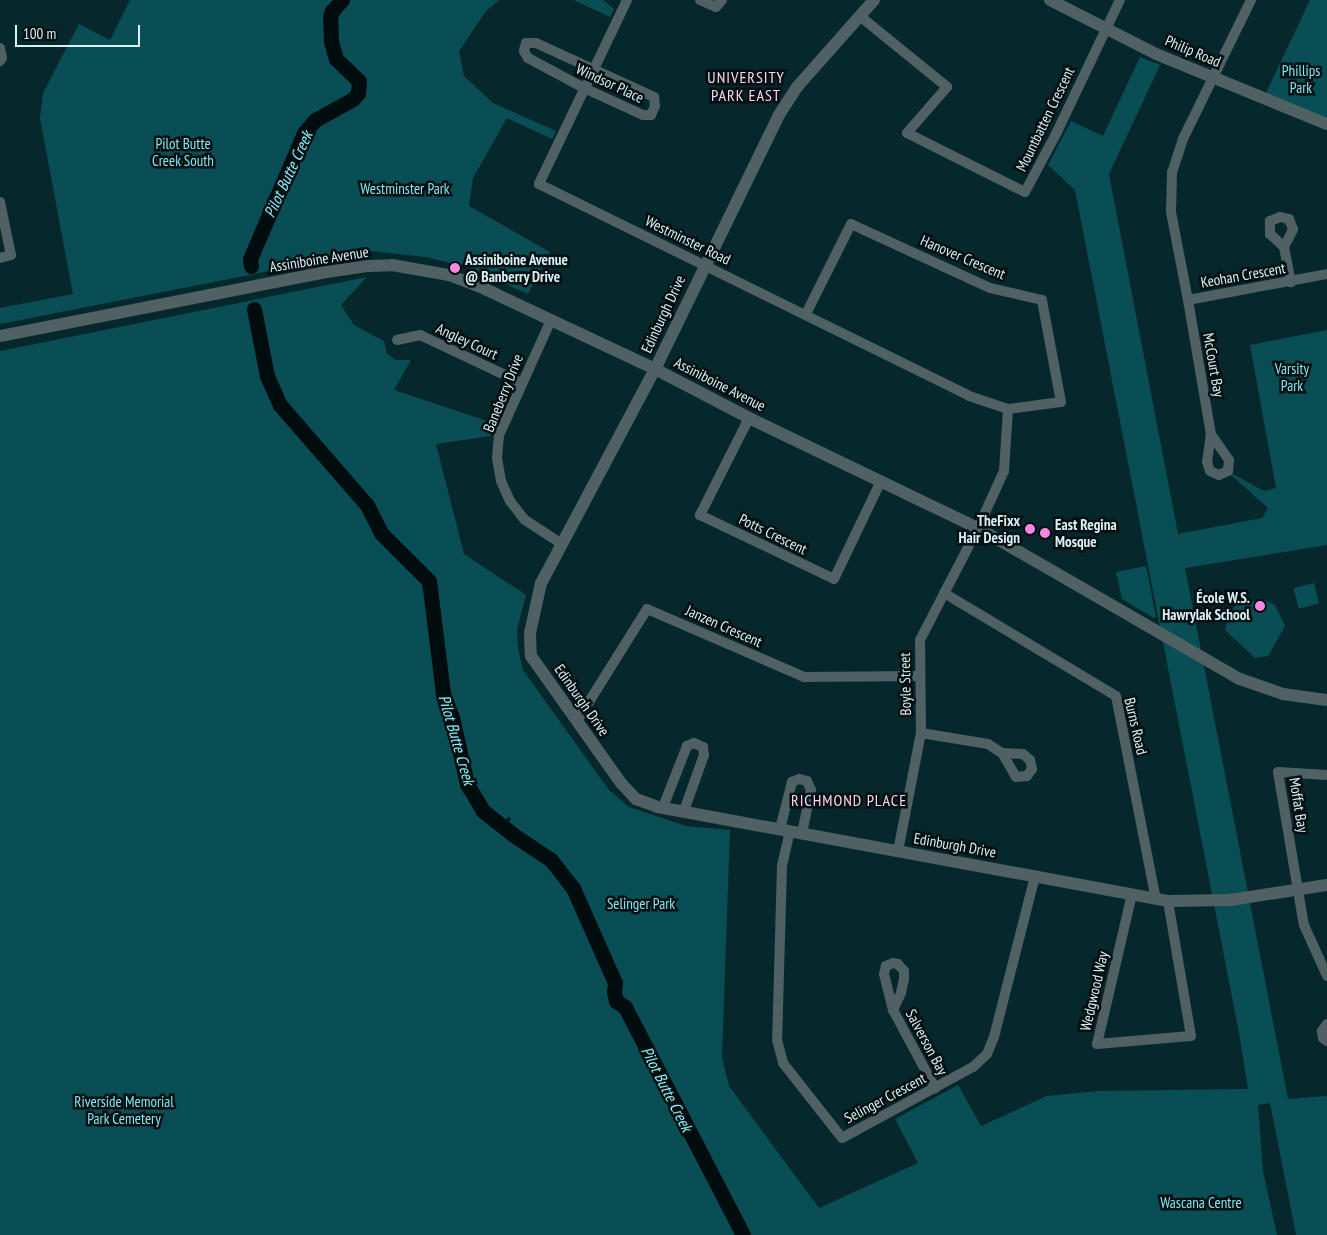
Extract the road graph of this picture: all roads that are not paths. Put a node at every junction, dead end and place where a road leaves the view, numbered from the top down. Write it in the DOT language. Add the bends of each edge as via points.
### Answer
graph roads {
  1 [pos="627,0"];
  2 [pos="700,0"];
  3 [pos="722,0"];
  4 [pos="874,0"];
  5 [pos="1050,0"];
  6 [pos="1120,0"];
  7 [pos="1251,0"];
  8 [pos="861,16"];
  9 [pos="1105,30"];
  10 [pos="0,48"];
  11 [pos="0,62"];
  12 [pos="594,70"];
  13 [pos="1212,77"];
  14 [pos="584,88"];
  15 [pos="1327,124"];
  16 [pos="0,202"];
  17 [pos="1284,246"];
  18 [pos="0,258"];
  19 [pos="704,266"];
  20 [pos="1327,274"];
  21 [pos="1291,282"];
  22 [pos="1188,300"];
  23 [pos="806,314"];
  24 [pos="550,320"];
  25 [pos="0,336"];
  26 [pos="397,340"];
  27 [pos="655,369"];
  28 [pos="522,383"];
  29 [pos="1008,409"];
  30 [pos="749,418"];
  31 [pos="1211,434"];
  32 [pos="881,482"];
  33 [pos="978,528"];
  34 [pos="562,544"];
  35 [pos="944,593"];
  36 [pos="920,676"];
  37 [pos="1327,700"];
  38 [pos="577,721"];
  39 [pos="921,733"];
  40 [pos="1002,753"];
  41 [pos="1327,775"];
  42 [pos="663,807"];
  43 [pos="684,811"];
  44 [pos="791,831"];
  45 [pos="898,851"];
  46 [pos="1036,876"];
  47 [pos="1327,885"];
  48 [pos="1297,891"];
  49 [pos="1132,894"];
  50 [pos="1162,900"];
  51 [pos="1327,976"];
  52 [pos="893,1010"];
  53 [pos="1327,1024"];
  54 [pos="1327,1041"];
  55 [pos="935,1088"];
  1 -- 12 [label="street, Westminster Road"];
  2 -- 3 [label="street" via="716,7"];
  4 -- 8 [label="street, Edinburgh Drive"];
  5 -- 9 [label="street, Philip Road"];
  6 -- 9 [label="street"];
  7 -- 13 [label="street, Keohan Crescent"];
  8 -- 9 [label="street, Mountbatten Crescent" via="946,87 908,133 1025,192"];
  8 -- 19 [label="street, Edinburgh Drive" via="797,87 779,115"];
  9 -- 13 [label="street, Philip Road"];
  10 -- 11 [label="street"];
  12 -- 14 [label="street, Westminster Road"];
  12 -- 14 [label="street, Windsor Place" via="536,43 526,43 524,51 528,58"];
  12 -- 14 [label="street, Windsor Place" via="654,97 655,106 651,114 643,115"];
  13 -- 15 [label="street, Philip Road"];
  13 -- 22 [label="street, Keohan Crescent" via="1183,139 1172,172 1171,212"];
  14 -- 19 [label="street, Westminster Road" via="539,184"];
  16 -- 18 [label="street" via="11,255"];
  17 -- 21 [label="street"];
  19 -- 23 [label="street, Westminster Road"];
  19 -- 27 [label="street, Edinburgh Drive"];
  20 -- 21 [label="street, Keohan Crescent"];
  21 -- 22 [label="street, Keohan Crescent"];
  22 -- 31 [label="street, McCourt Bay"];
  23 -- 29 [label="street, Westminster Road" via="969,396"];
  23 -- 29 [label="street, Hanover Crescent" via="851,224 990,288 1042,300 1061,402"];
  24 -- 25 [label="street, Assiniboine Avenue" via="449,275 392,265 320,273"];
  24 -- 27 [label="street, Assiniboine Avenue"];
  24 -- 28 [label="street, Baneberry Drive"];
  26 -- 28 [label="street, Angley Court" via="420,335"];
  27 -- 30 [label="street, Assiniboine Avenue"];
  27 -- 34 [label="street, Edinburgh Drive"];
  28 -- 34 [label="street, Baneberry Drive" via="499,435 497,458 501,481 510,501 525,520"];
  29 -- 33 [label="street, Boyle Street" via="1004,471"];
  30 -- 32 [label="street, Assiniboine Avenue"];
  30 -- 32 [label="street, Potts Crescent" via="700,516 834,579"];
  32 -- 33 [label="street, Assiniboine Avenue"];
  33 -- 35 [label="street, Boyle Street"];
  33 -- 37 [label="street, Assiniboine Avenue" via="1240,679 1283,694"];
  34 -- 38 [label="street, Edinburgh Drive" via="542,583 535,607 530,633 531,656"];
  35 -- 36 [label="street, Boyle Street" via="920,640"];
  35 -- 50 [label="street, Burns Road" via="1116,696"];
  36 -- 38 [label="street, Janzen Crescent" via="804,677 647,608"];
  36 -- 39 [label="street, Boyle Street"];
  38 -- 42 [label="street, Edinburgh Drive" via="631,794 636,799"];
  39 -- 40 [label="street" via="988,744"];
  39 -- 45 [label="street, Boyle Street"];
  41 -- 48 [label="street, Moffat Bay" via="1278,772"];
  42 -- 43 [label="street, Edinburgh Drive"];
  42 -- 43 [label="street" via="687,746 694,743 703,747 704,755"];
  43 -- 44 [label="street, Edinburgh Drive"];
  44 -- 45 [label="street, Edinburgh Drive"];
  44 -- 55 [label="street, Selinger Crescent" via="782,866 776,1015 776,1040 783,1063 842,1138"];
  45 -- 46 [label="street, Edinburgh Drive"];
  46 -- 49 [label="street, Edinburgh Drive"];
  46 -- 55 [label="street, Selinger Crescent" via="987,1054 973,1067"];
  47 -- 48 [label="street, Edinburgh Drive"];
  48 -- 50 [label="street, Edinburgh Drive" via="1230,900"];
  48 -- 51 [label="street" via="1304,925"];
  49 -- 50 [label="street, Edinburgh Drive"];
  49 -- 50 [label="street, Wedgwood Way" via="1096,1044 1191,1036"];
  52 -- 55 [label="street, Salverson Bay"];
  53 -- 54 [label="street" via="1322,1031"];
}
